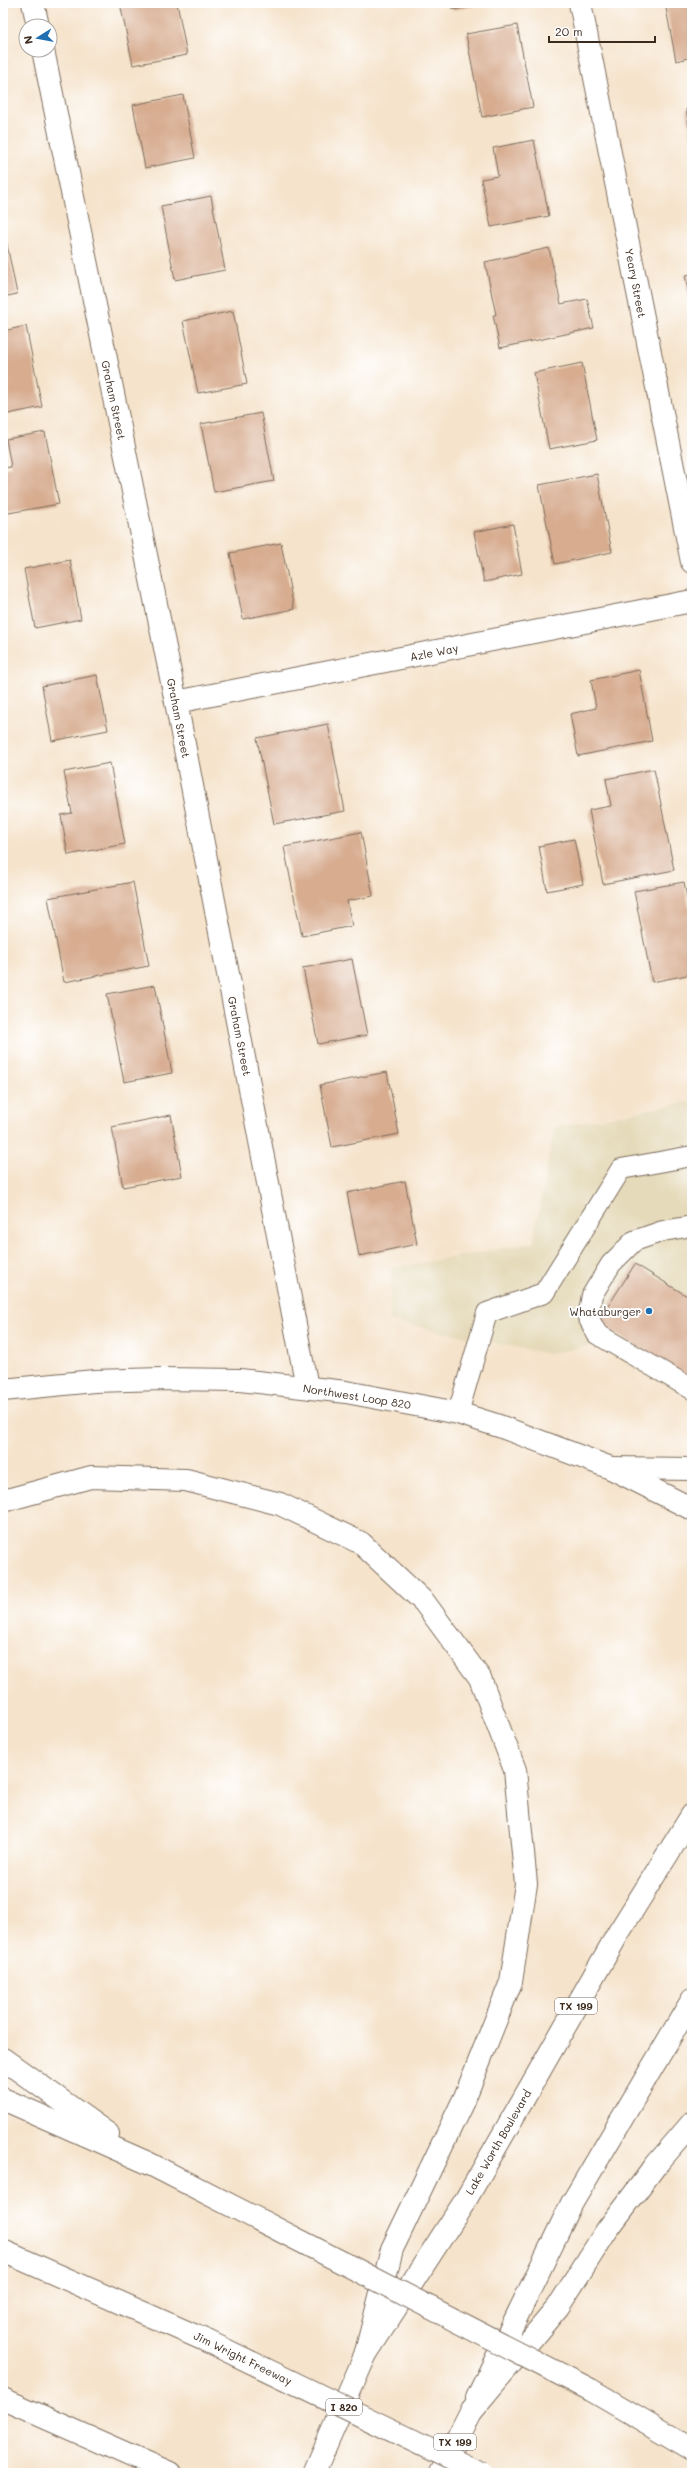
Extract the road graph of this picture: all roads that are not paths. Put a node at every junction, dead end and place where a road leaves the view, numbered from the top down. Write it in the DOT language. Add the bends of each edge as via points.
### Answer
graph roads {
  1 [pos="33,3"];
  2 [pos="580,3"];
  3 [pos="36,18"];
  4 [pos="45,58"];
  5 [pos="692,562"];
  6 [pos="692,602"];
  7 [pos="176,702"];
  8 [pos="692,1156"];
  9 [pos="692,1226"];
  10 [pos="306,1387"];
  11 [pos="692,1389"];
  12 [pos="3,1390"];
  13 [pos="458,1413"];
  14 [pos="611,1468"];
  15 [pos="692,1469"];
  16 [pos="3,1501"];
  17 [pos="692,1509"];
  18 [pos="692,1815"];
  19 [pos="692,2000"];
  20 [pos="3,2059"];
  21 [pos="3,2099"];
  22 [pos="692,2123"];
  23 [pos="148,2163"];
  24 [pos="3,2251"];
  25 [pos="365,2356"];
  26 [pos="3,2400"];
  27 [pos="471,2410"];
  28 [pos="687,2445"];
  29 [pos="162,2468"];
  30 [pos="314,2473"];
  31 [pos="440,2473"];
  32 [pos="480,2473"];
  1 -- 3 [label="main road"];
  2 -- 5 [label="main road, Yeary Street"];
  4 -- 7 [label="main road, Graham Street"];
  6 -- 7 [label="main road, Azle Way"];
  7 -- 10 [label="main road, Graham Street"];
  8 -- 13 [label="lane" via="621,1169 544,1293 487,1313"];
  9 -- 11 [label="lane" via="663,1231 634,1241 611,1264 592,1295 588,1317 597,1334"];
  10 -- 12 [label="main road, Northwest Loop 820" via="240,1380 160,1379 94,1381"];
  10 -- 13 [label="main road, Northwest Loop 820"];
  13 -- 14 [label="main road, Northwest Loop 820"];
  14 -- 15 [label="main road"];
  14 -- 17 [label="main road, Northwest Loop 820"];
  16 -- 25 [label="main road" via="91,1477 186,1480 280,1504 361,1543 424,1602 480,1678 515,1770 522,1838 526,1884 511,1982 465,2097 392,2249"];
  18 -- 25 [label="main road, Lake Worth Boulevard / TX 199" via="619,1932 465,2200"];
  19 -- 27 [label="main road, TX 199" via="572,2202"];
  20 -- 23 [label="main road"];
  21 -- 23 [label="main road"];
  22 -- 27 [label="main road" via="656,2165 607,2230 558,2307"];
  23 -- 28 [label="main road, bridge" via="591,2390"];
  24 -- 32 [label="main road, Jim Wright Freeway / I 820, bridge" via="208,2341"];
  25 -- 30 [label="main road, Lake Worth Boulevard / TX 199"];
  26 -- 29 [label="main road"];
  27 -- 31 [label="main road, TX 199"];
}
